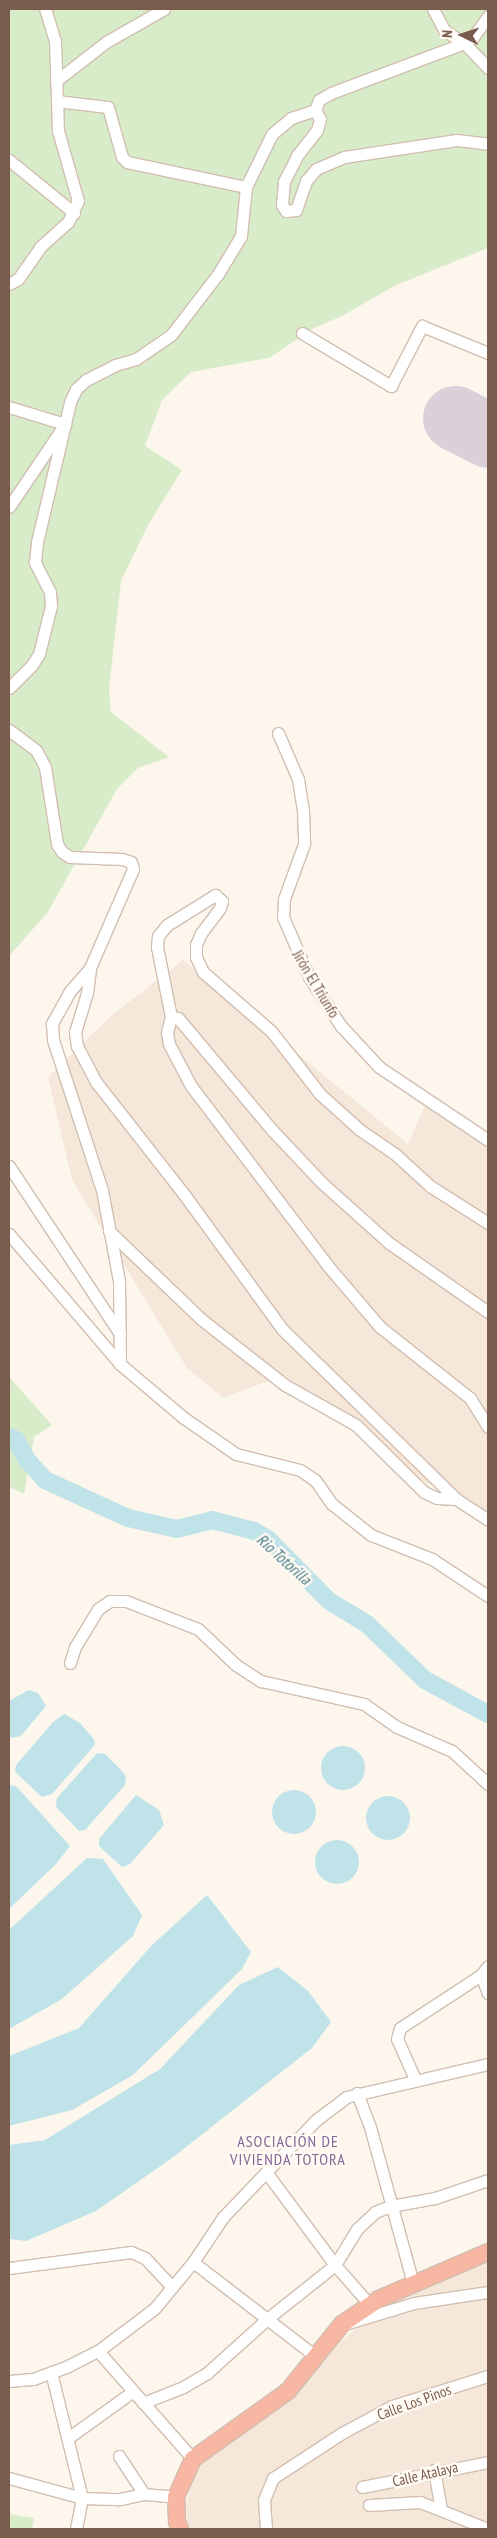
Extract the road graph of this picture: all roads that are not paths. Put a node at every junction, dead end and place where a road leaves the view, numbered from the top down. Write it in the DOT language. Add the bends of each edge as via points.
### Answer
graph roads {
  1 [pos="164,9"];
  2 [pos="434,9"];
  3 [pos="47,10"];
  4 [pos="488,16"];
  5 [pos="464,43"];
  6 [pos="488,68"];
  7 [pos="56,81"];
  8 [pos="57,101"];
  9 [pos="315,110"];
  10 [pos="488,144"];
  11 [pos="9,160"];
  12 [pos="246,187"];
  13 [pos="74,213"];
  14 [pos="9,284"];
  15 [pos="302,333"];
  16 [pos="488,353"];
  17 [pos="9,407"];
  18 [pos="65,424"];
  19 [pos="9,507"];
  20 [pos="9,688"];
  21 [pos="9,730"];
  22 [pos="278,733"];
  23 [pos="90,968"];
  24 [pos="171,1017"];
  25 [pos="488,1140"];
  26 [pos="9,1166"];
  27 [pos="488,1223"];
  28 [pos="109,1231"];
  29 [pos="9,1234"];
  30 [pos="488,1312"];
  31 [pos="121,1336"];
  32 [pos="120,1364"];
  33 [pos="477,1406"];
  34 [pos="488,1413"];
  35 [pos="488,1427"];
  36 [pos="456,1499"];
  37 [pos="488,1520"];
  38 [pos="488,1596"];
  39 [pos="70,1663"];
  40 [pos="488,1784"];
  41 [pos="485,1970"];
  42 [pos="488,1993"];
  43 [pos="488,2064"];
  44 [pos="415,2079"];
  45 [pos="357,2093"];
  46 [pos="266,2172"];
  47 [pos="488,2180"];
  48 [pos="391,2206"];
  49 [pos="488,2252"];
  50 [pos="193,2262"];
  51 [pos="335,2265"];
  52 [pos="9,2268"];
  53 [pos="413,2283"];
  54 [pos="171,2286"];
  55 [pos="488,2292"];
  56 [pos="370,2305"];
  57 [pos="268,2318"];
  58 [pos="342,2324"];
  59 [pos="98,2350"];
  60 [pos="315,2356"];
  61 [pos="51,2372"];
  62 [pos="488,2376"];
  63 [pos="9,2381"];
  64 [pos="132,2392"];
  65 [pos="143,2403"];
  66 [pos="68,2438"];
  67 [pos="119,2456"];
  68 [pos="193,2459"];
  69 [pos="488,2462"];
  70 [pos="434,2470"];
  71 [pos="9,2478"];
  72 [pos="362,2487"];
  73 [pos="144,2494"];
  74 [pos="176,2497"];
  75 [pos="82,2498"];
  76 [pos="369,2506"];
  77 [pos="441,2508"];
  78 [pos="178,2527"];
  79 [pos="76,2529"];
  80 [pos="266,2529"];
  81 [pos="488,2529"];
  1 -- 7 [label="street" via="106,42"];
  2 -- 5 [label="street" via="444,30"];
  3 -- 7 [label="street" via="55,41"];
  4 -- 5 [label="street" via="473,37"];
  5 -- 6 [label="street"];
  5 -- 9 [label="street" via="331,93 319,100"];
  7 -- 8 [label="street"];
  8 -- 12 [label="street" via="108,107 122,157 127,162"];
  8 -- 13 [label="street" via="58,131 77,192"];
  9 -- 10 [label="street" via="320,119 317,130 297,156 284,182 282,204 288,211 296,210 306,181 316,169 344,157 457,140"];
  9 -- 12 [label="street" via="278,126"];
  11 -- 13 [label="street"];
  12 -- 18 [label="street" via="241,236 218,274 171,335 136,359 108,369 76,389"];
  13 -- 14 [label="street" via="40,247 18,279"];
  15 -- 16 [label="street" via="391,386 422,326"];
  17 -- 18 [label="street"];
  18 -- 19 [label="street"];
  18 -- 20 [label="street" via="40,526 35,562 50,592 51,606 39,654"];
  21 -- 23 [label="street" via="36,750 45,767 57,844 62,852 70,856 130,862 130,876"];
  22 -- 25 [label="street, Jirón El Triunfo" via="298,779 304,844 284,899 283,917 309,977 341,1026 379,1067"];
  23 -- 28 [label="street" via="61,1006 52,1024 53,1040 102,1190"];
  23 -- 36 [label="street" via="76,1032 77,1046 96,1082 183,1193 282,1329"];
  24 -- 27 [label="street" via="157,946 158,936 167,924 215,895 222,901 220,908 196,945 196,957 203,972 272,1032 320,1094 360,1130 395,1154 430,1186"];
  24 -- 30 [label="street" via="178,1018 272,1130 321,1182 389,1244"];
  24 -- 33 [label="street" via="167,1032 170,1044 191,1086 328,1266 380,1327"];
  26 -- 31 [label="street"];
  28 -- 31 [label="street" via="118,1281"];
  28 -- 36 [label="street" via="201,1319 285,1385 356,1425 424,1492 437,1498"];
  29 -- 32 [label="street"];
  31 -- 32 [label="street"];
  32 -- 38 [label="street" via="212,1440 236,1454 300,1470 315,1480 332,1504 371,1535 432,1559"];
  33 -- 34 [label="street"];
  33 -- 35 [label="street"];
  36 -- 37 [label="street"];
  39 -- 40 [label="street" via="75,1647 98,1609 110,1601 126,1601 198,1629 236,1665 261,1681 364,1704 397,1727 452,1751"];
  41 -- 42 [label="street"];
  41 -- 44 [label="street" via="400,2028 397,2038"];
  43 -- 44 [label="street"];
  44 -- 45 [label="street"];
  45 -- 46 [label="street" via="346,2097 316,2120"];
  45 -- 48 [label="street" via="370,2127"];
  46 -- 50 [label="street" via="223,2217"];
  46 -- 51 [label="street"];
  47 -- 48 [label="street" via="435,2198"];
  48 -- 51 [label="street" via="375,2212 358,2228"];
  48 -- 53 [label="street"];
  49 -- 53 [label="highway"];
  50 -- 54 [label="street"];
  50 -- 57 [label="street"];
  51 -- 56 [label="street"];
  51 -- 57 [label="street"];
  52 -- 54 [label="street" via="130,2252 145,2258"];
  53 -- 56 [label="highway"];
  54 -- 59 [label="street" via="154,2309"];
  55 -- 58 [label="street" via="414,2303"];
  56 -- 58 [label="highway"];
  57 -- 60 [label="street"];
  57 -- 65 [label="street" via="207,2372"];
  58 -- 60 [label="highway"];
  59 -- 61 [label="street"];
  59 -- 64 [label="street"];
  60 -- 68 [label="highway" via="288,2391"];
  61 -- 63 [label="street" via="32,2379"];
  61 -- 66 [label="street"];
  62 -- 80 [label="street, Calle Los Pinos" via="392,2406 342,2433 273,2478 264,2500"];
  64 -- 65 [label="street"];
  64 -- 66 [label="street"];
  65 -- 68 [label="street"];
  66 -- 75 [label="street"];
  67 -- 73 [label="street"];
  68 -- 74 [label="highway"];
  69 -- 70 [label="street, Calle Atalaya"];
  70 -- 72 [label="street, Calle Atalaya"];
  70 -- 77 [label="street"];
  71 -- 75 [label="street"];
  73 -- 74 [label="street"];
  73 -- 75 [label="street" via="120,2499"];
  74 -- 78 [label="highway"];
  75 -- 79 [label="street"];
  76 -- 77 [label="street" via="412,2502"];
  77 -- 81 [label="street"];
}
